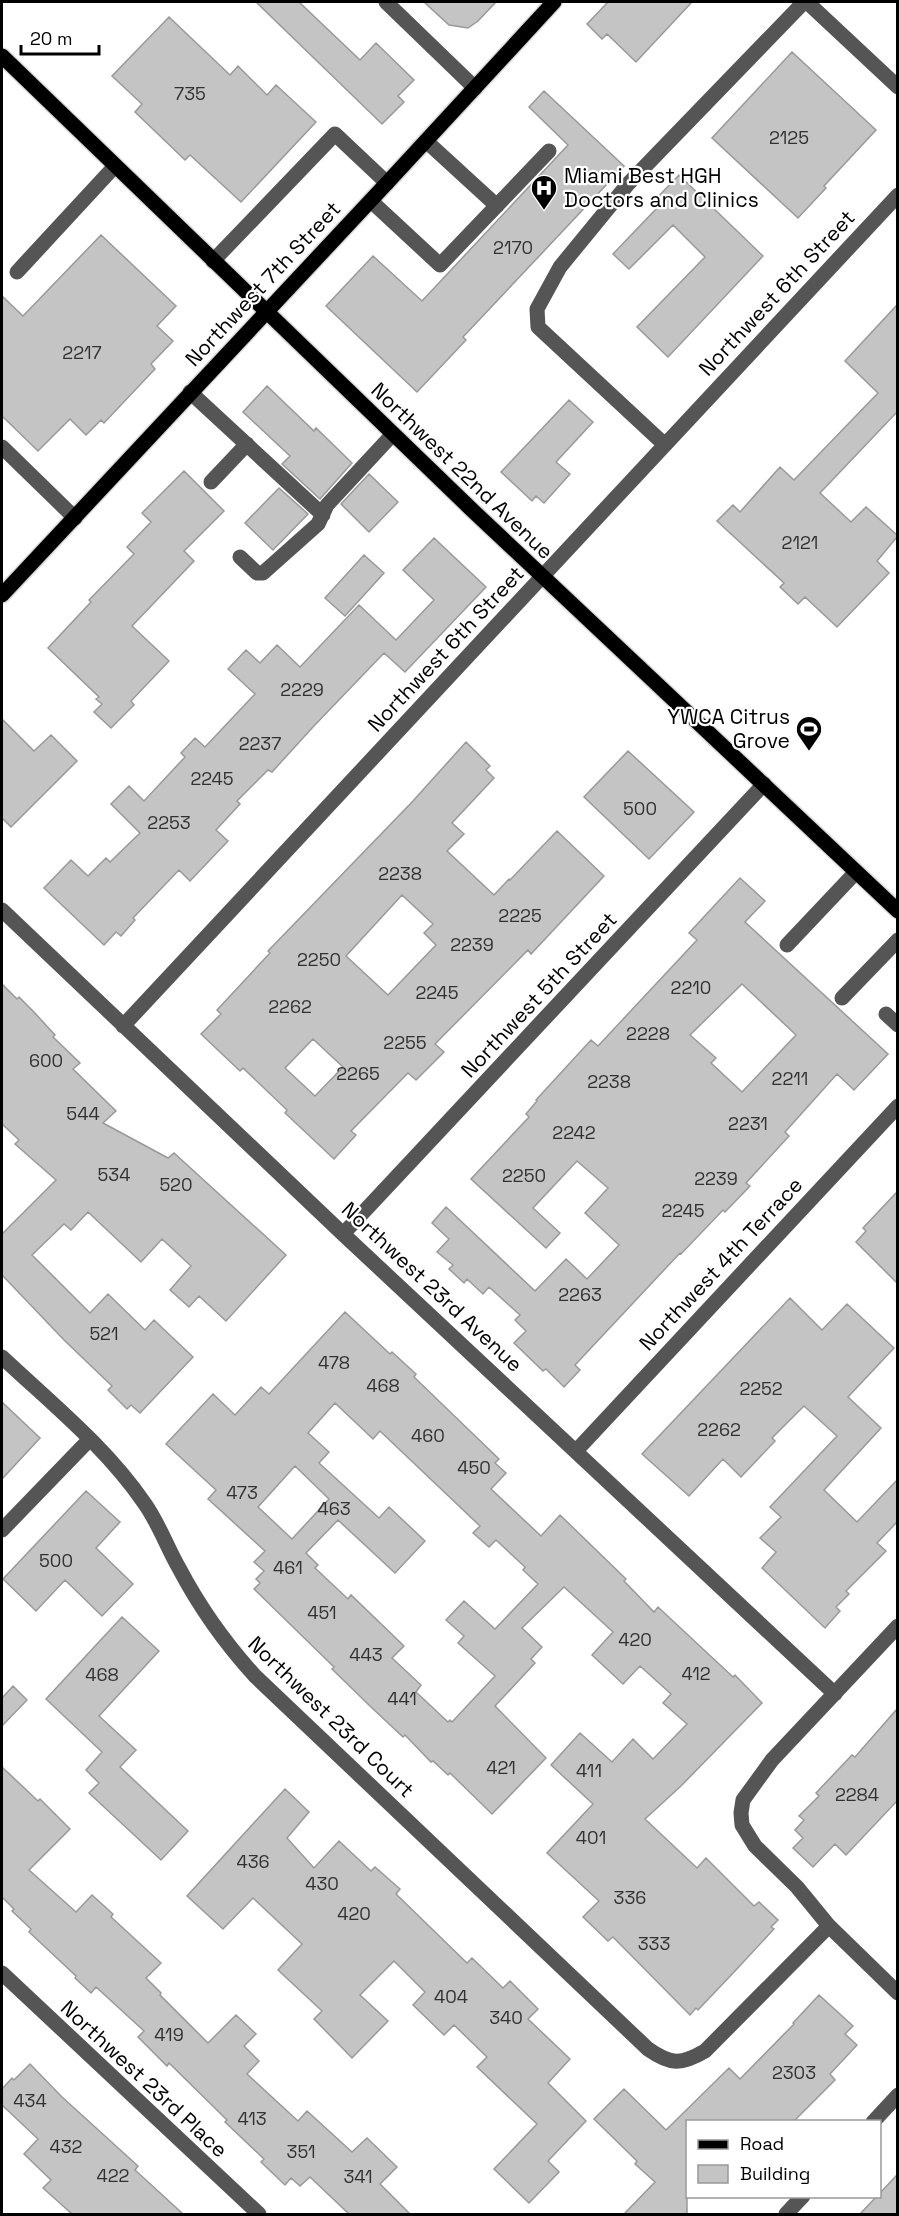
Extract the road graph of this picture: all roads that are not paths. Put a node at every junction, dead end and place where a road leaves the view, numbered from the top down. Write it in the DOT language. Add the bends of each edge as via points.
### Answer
graph roads {
  1 [pos="386,2"];
  2 [pos="554,2"];
  3 [pos="805,2"];
  4 [pos="2,56"];
  5 [pos="897,87"];
  6 [pos="475,88"];
  7 [pos="426,141"];
  8 [pos="549,151"];
  9 [pos="115,166"];
  10 [pos="387,183"];
  11 [pos="897,195"];
  12 [pos="371,201"];
  13 [pos="497,206"];
  14 [pos="213,261"];
  15 [pos="17,272"];
  16 [pos="265,312"];
  17 [pos="190,392"];
  18 [pos="393,434"];
  19 [pos="247,444"];
  20 [pos="665,445"];
  21 [pos="2,447"];
  22 [pos="211,482"];
  23 [pos="323,515"];
  24 [pos="75,518"];
  25 [pos="240,557"];
  26 [pos="542,576"];
  27 [pos="2,595"];
  28 [pos="765,784"];
  29 [pos="856,872"];
  30 [pos="2,910"];
  31 [pos="897,910"];
  32 [pos="897,940"];
  33 [pos="787,945"];
  34 [pos="842,998"];
  35 [pos="886,1014"];
  36 [pos="897,1025"];
  37 [pos="123,1026"];
  38 [pos="897,1106"];
  39 [pos="343,1234"];
  40 [pos="2,1357"];
  41 [pos="90,1438"];
  42 [pos="576,1451"];
  43 [pos="2,1530"];
  44 [pos="897,1626"];
  45 [pos="835,1694"];
  46 [pos="829,1926"];
  47 [pos="2,1973"];
  48 [pos="897,1993"];
  49 [pos="897,2095"];
  50 [pos="874,2120"];
  51 [pos="800,2198"];
  52 [pos="259,2214"];
  53 [pos="786,2214"];
  1 -- 6 [label="street"];
  2 -- 6 [label="main road, Northwest 7th Street"];
  3 -- 5 [label="street"];
  3 -- 20 [label="street" via="628,184 560,267 537,309 538,327"];
  4 -- 9 [label="main road, Northwest 22nd Avenue"];
  6 -- 7 [label="main road, Northwest 7th Street"];
  7 -- 10 [label="main road, Northwest 7th Street"];
  7 -- 13 [label="street"];
  8 -- 13 [label="street"];
  9 -- 14 [label="main road, Northwest 22nd Avenue"];
  9 -- 15 [label="street"];
  10 -- 12 [label="main road, Northwest 7th Street"];
  10 -- 14 [label="street" via="335,134"];
  11 -- 20 [label="street, Northwest 6th Street"];
  12 -- 13 [label="street" via="441,265"];
  12 -- 16 [label="main road, Northwest 7th Street"];
  14 -- 16 [label="main road, Northwest 22nd Avenue"];
  16 -- 17 [label="main road, Northwest 7th Street"];
  16 -- 18 [label="main road, Northwest 22nd Avenue"];
  17 -- 19 [label="street"];
  17 -- 24 [label="main road, Northwest 7th Street"];
  18 -- 23 [label="street" via="327,505"];
  18 -- 26 [label="main road, Northwest 22nd Avenue"];
  19 -- 22 [label="street"];
  19 -- 23 [label="street"];
  20 -- 26 [label="street, Northwest 6th Street"];
  21 -- 24 [label="street"];
  23 -- 25 [label="street" via="263,573 257,573"];
  24 -- 27 [label="main road, Northwest 7th Street"];
  26 -- 28 [label="main road, Northwest 22nd Avenue"];
  26 -- 37 [label="street, Northwest 6th Street"];
  28 -- 29 [label="main road, Northwest 22nd Avenue"];
  28 -- 39 [label="street, Northwest 5th Street"];
  29 -- 31 [label="main road, Northwest 22nd Avenue"];
  29 -- 33 [label="street"];
  30 -- 37 [label="street, Northwest 23rd Avenue"];
  32 -- 34 [label="street"];
  35 -- 36 [label="street"];
  37 -- 39 [label="street, Northwest 23rd Avenue"];
  38 -- 42 [label="street, Northwest 4th Terrace"];
  39 -- 42 [label="street, Northwest 23rd Avenue"];
  40 -- 41 [label="street, Northwest 23rd Court"];
  41 -- 43 [label="street"];
  41 -- 46 [label="street, Northwest 23rd Court" via="145,1504 208,1618 255,1676 648,2049 665,2060 681,2062 705,2051"];
  42 -- 45 [label="street, Northwest 23rd Avenue"];
  44 -- 45 [label="street"];
  45 -- 46 [label="street" via="772,1760 744,1800 741,1813 742,1825 751,1841"];
  46 -- 48 [label="street"];
  47 -- 52 [label="street, Northwest 23rd Place"];
  49 -- 50 [label="street"];
  51 -- 53 [label="street"];
}
